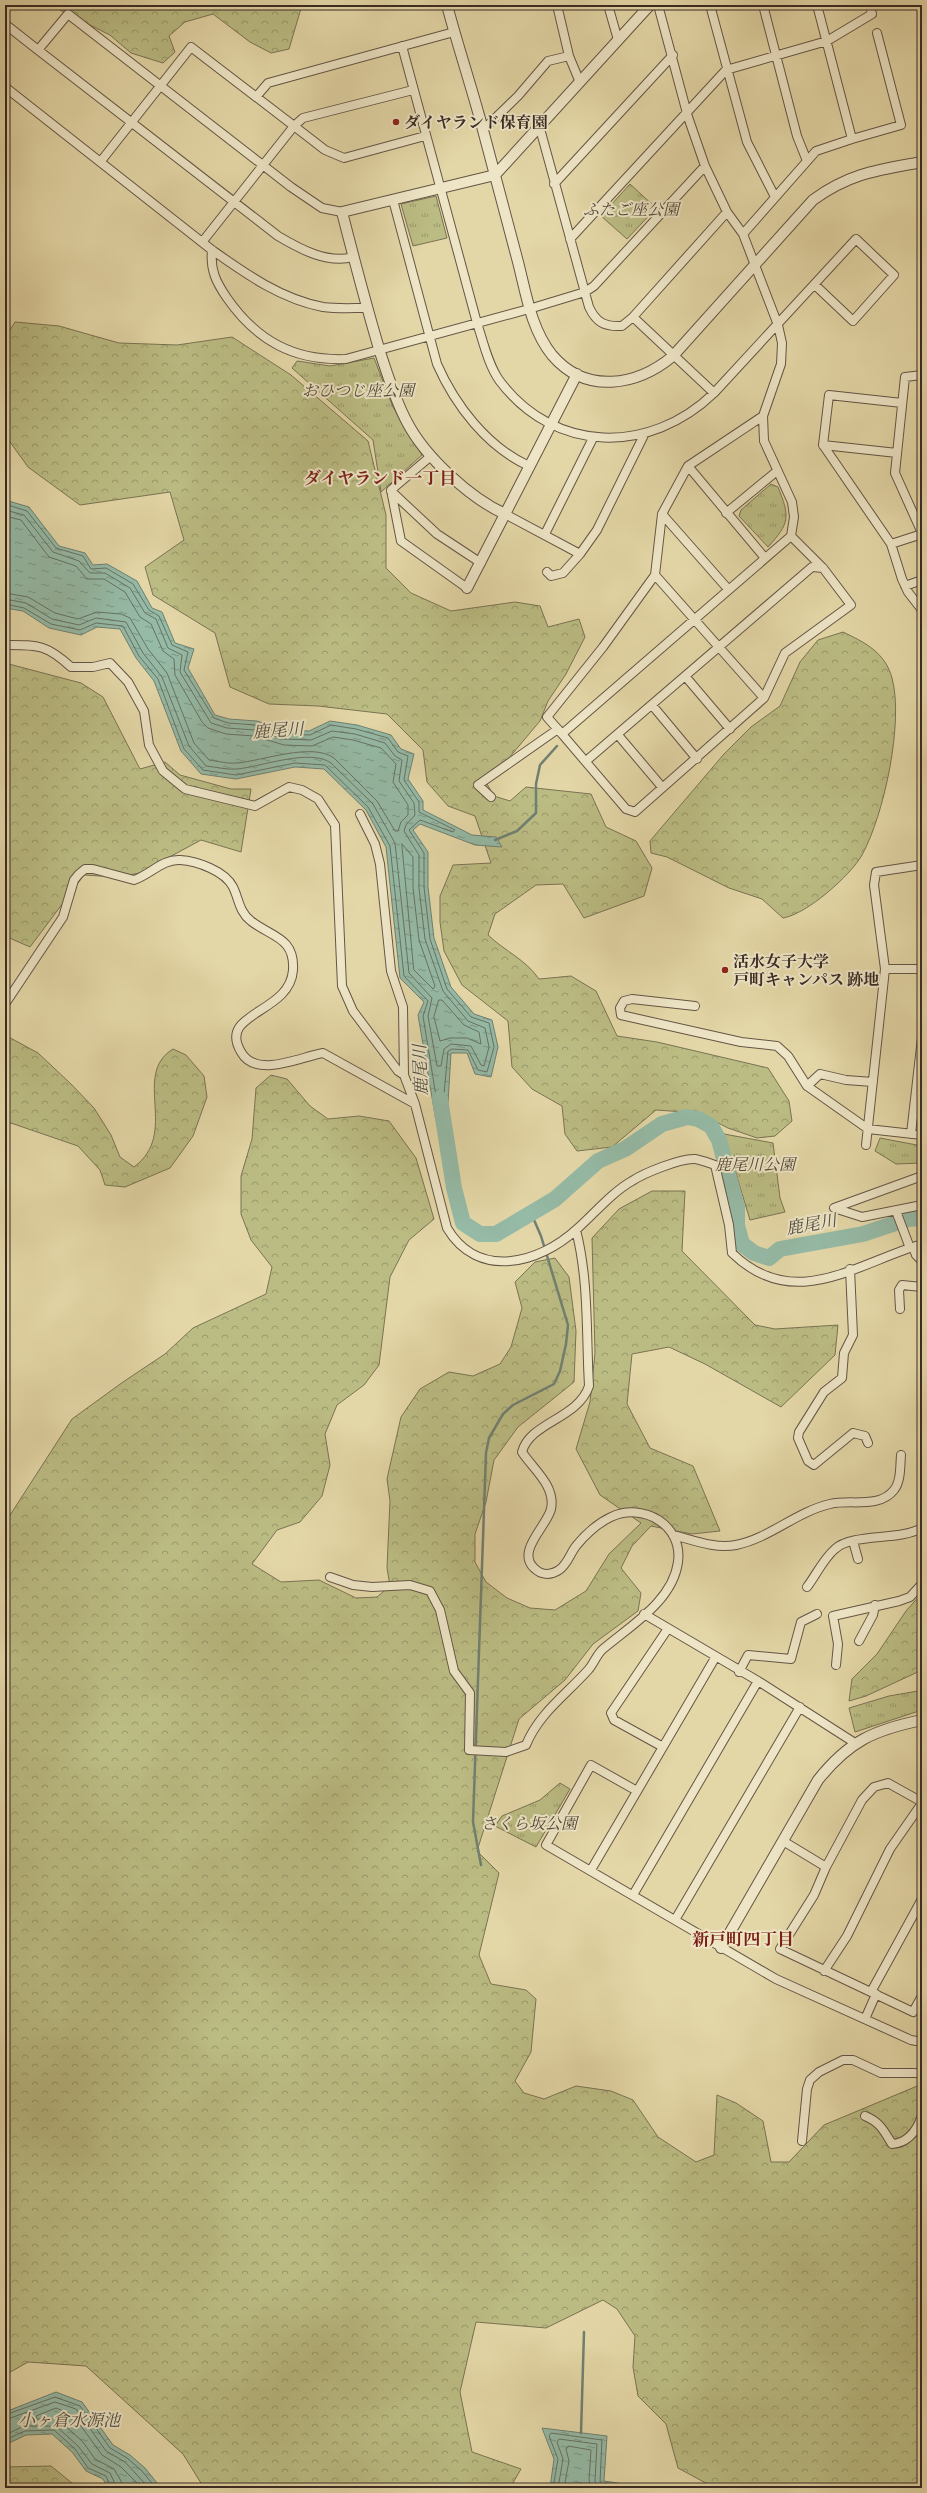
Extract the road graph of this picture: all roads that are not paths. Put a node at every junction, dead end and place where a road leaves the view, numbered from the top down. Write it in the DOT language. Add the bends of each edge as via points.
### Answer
graph roads {
  1 [pos="447,5"];
  2 [pos="556,5"];
  3 [pos="608,5"];
  4 [pos="650,5"];
  5 [pos="658,5"];
  6 [pos="710,5"];
  7 [pos="763,5"];
  8 [pos="817,5"];
  9 [pos="870,5"];
  10 [pos="5,24"];
  11 [pos="454,32"];
  12 [pos="876,33"];
  13 [pos="618,40"];
  14 [pos="827,41"];
  15 [pos="402,46"];
  16 [pos="38,50"];
  17 [pos="776,54"];
  18 [pos="673,55"];
  19 [pos="569,56"];
  20 [pos="726,70"];
  21 [pos="579,80"];
  22 [pos="162,85"];
  23 [pos="5,87"];
  24 [pos="413,90"];
  25 [pos="256,97"];
  26 [pos="688,111"];
  27 [pos="131,124"];
  28 [pos="539,125"];
  29 [pos="294,126"];
  30 [pos="483,130"];
  31 [pos="425,136"];
  32 [pos="852,139"];
  33 [pos="101,161"];
  34 [pos="807,161"];
  35 [pos="922,162"];
  36 [pos="262,165"];
  37 [pos="704,166"];
  38 [pos="494,175"];
  39 [pos="554,184"];
  40 [pos="441,188"];
  41 [pos="774,196"];
  42 [pos="392,200"];
  43 [pos="233,203"];
  44 [pos="342,212"];
  45 [pos="728,212"];
  46 [pos="742,234"];
  47 [pos="570,239"];
  48 [pos="203,241"];
  49 [pos="212,250"];
  50 [pos="353,257"];
  51 [pos="754,266"];
  52 [pos="815,285"];
  53 [pos="584,292"];
  54 [pos="366,308"];
  55 [pos="530,310"];
  56 [pos="633,317"];
  57 [pos="477,323"];
  58 [pos="778,325"];
  59 [pos="430,336"];
  60 [pos="380,351"];
  61 [pos="673,356"];
  62 [pos="577,374"];
  63 [pos="922,375"];
  64 [pos="714,393"];
  65 [pos="902,403"];
  66 [pos="763,416"];
  67 [pos="550,424"];
  68 [pos="644,435"];
  69 [pos="593,438"];
  70 [pos="823,445"];
  71 [pos="897,452"];
  72 [pos="431,456"];
  73 [pos="529,466"];
  74 [pos="688,466"];
  75 [pos="777,471"];
  76 [pos="391,490"];
  77 [pos="726,513"];
  78 [pos="506,514"];
  79 [pos="662,514"];
  80 [pos="922,533"];
  81 [pos="545,534"];
  82 [pos="791,536"];
  83 [pos="891,544"];
  84 [pos="580,554"];
  85 [pos="765,558"];
  86 [pos="481,563"];
  87 [pos="823,568"];
  88 [pos="547,572"];
  89 [pos="655,575"];
  90 [pos="922,580"];
  91 [pos="905,586"];
  92 [pos="467,588"];
  93 [pos="728,589"];
  94 [pos="922,610"];
  95 [pos="694,619"];
  96 [pos="5,645"];
  97 [pos="719,648"];
  98 [pos="685,676"];
  99 [pos="764,698"];
  100 [pos="652,705"];
  101 [pos="730,729"];
  102 [pos="560,732"];
  103 [pos="618,735"];
  104 [pos="696,759"];
  105 [pos="586,761"];
  106 [pos="662,787"];
  107 [pos="491,797"];
  108 [pos="360,814"];
  109 [pos="922,865"];
  110 [pos="885,969"];
  111 [pos="922,969"];
  112 [pos="5,1004"];
  113 [pos="695,1006"];
  114 [pos="922,1038"];
  115 [pos="404,1075"];
  116 [pos="873,1082"];
  117 [pos="807,1086"];
  118 [pos="415,1104"];
  119 [pos="868,1129"];
  120 [pos="911,1134"];
  121 [pos="922,1136"];
  122 [pos="866,1145"];
  123 [pos="922,1176"];
  124 [pos="922,1205"];
  125 [pos="896,1211"];
  126 [pos="576,1230"];
  127 [pos="922,1244"];
  128 [pos="911,1247"];
  129 [pos="922,1261"];
  130 [pos="850,1269"];
  131 [pos="922,1287"];
  132 [pos="900,1309"];
  133 [pos="868,1443"];
  134 [pos="901,1455"];
  135 [pos="922,1528"];
  136 [pos="673,1534"];
  137 [pos="853,1541"];
  138 [pos="858,1559"];
  139 [pos="330,1577"];
  140 [pos="922,1584"];
  141 [pos="807,1586"];
  142 [pos="875,1605"];
  143 [pos="644,1614"];
  144 [pos="817,1614"];
  145 [pos="667,1630"];
  146 [pos="859,1641"];
  147 [pos="715,1658"];
  148 [pos="836,1665"];
  149 [pos="739,1672"];
  150 [pos="758,1681"];
  151 [pos="800,1707"];
  152 [pos="922,1720"];
  153 [pos="855,1743"];
  154 [pos="663,1747"];
  155 [pos="637,1791"];
  156 [pos="922,1803"];
  157 [pos="783,1841"];
  158 [pos="826,1867"];
  159 [pos="591,1870"];
  160 [pos="633,1895"];
  161 [pos="922,1899"];
  162 [pos="675,1920"];
  163 [pos="721,1948"];
  164 [pos="824,1971"];
  165 [pos="873,1993"];
  166 [pos="922,1996"];
  167 [pos="865,2019"];
  168 [pos="922,2042"];
  169 [pos="922,2073"];
  170 [pos="865,2116"];
  171 [pos="922,2116"];
  172 [pos="802,2141"];
  1 -- 11 [label="street"];
  2 -- 19 [label="street"];
  3 -- 13 [label="street"];
  4 -- 13 [label="street"];
  5 -- 18 [label="street"];
  6 -- 20 [label="street"];
  7 -- 17 [label="street"];
  8 -- 14 [label="street"];
  9 -- 14 [label="street" via="872,14"];
  10 -- 16 [label="street"];
  11 -- 15 [label="street"];
  11 -- 30 [label="street"];
  12 -- 32 [label="street" via="901,125"];
  13 -- 21 [label="street"];
  14 -- 17 [label="street"];
  14 -- 32 [label="street"];
  15 -- 24 [label="street"];
  15 -- 25 [label="street" via="268,82"];
  16 -- 22 [label="street" via="68,14"];
  16 -- 27 [label="street"];
  17 -- 20 [label="street"];
  17 -- 34 [label="street" via="797,136"];
  18 -- 26 [label="street"];
  18 -- 39 [label="street"];
  19 -- 21 [label="street"];
  19 -- 30 [label="street" via="548,61 518,96"];
  20 -- 26 [label="street"];
  20 -- 41 [label="street" via="748,142"];
  21 -- 28 [label="street"];
  22 -- 25 [label="street" via="191,48"];
  22 -- 27 [label="street"];
  22 -- 36 [label="street"];
  23 -- 33 [label="street"];
  24 -- 29 [label="street" via="303,118"];
  24 -- 31 [label="street"];
  25 -- 29 [label="street"];
  26 -- 37 [label="street"];
  26 -- 47 [label="street"];
  27 -- 33 [label="street"];
  27 -- 43 [label="street"];
  28 -- 38 [label="street"];
  28 -- 39 [label="street"];
  29 -- 31 [label="street" via="324,150 344,158"];
  29 -- 36 [label="street"];
  30 -- 38 [label="street"];
  31 -- 40 [label="street"];
  32 -- 34 [label="street" via="816,151"];
  33 -- 48 [label="street"];
  34 -- 41 [label="street"];
  35 -- 51 [label="street" via="856,175 829,188 812,200"];
  36 -- 43 [label="street"];
  36 -- 44 [label="street" via="322,208"];
  37 -- 45 [label="street"];
  37 -- 53 [label="street" via="594,286"];
  38 -- 40 [label="street"];
  38 -- 55 [label="street"];
  39 -- 47 [label="street"];
  40 -- 42 [label="street"];
  40 -- 57 [label="street"];
  41 -- 46 [label="street"];
  42 -- 44 [label="street"];
  42 -- 59 [label="street"];
  43 -- 48 [label="street"];
  43 -- 50 [label="street" via="300,249 331,258"];
  44 -- 50 [label="street"];
  45 -- 46 [label="street"];
  45 -- 56 [label="street"];
  46 -- 51 [label="street"];
  47 -- 53 [label="street"];
  48 -- 49 [label="street"];
  49 -- 54 [label="street" via="269,287 305,302 324,307"];
  49 -- 60 [label="street" via="210,263 215,279 241,318 261,335 297,354 328,359 346,359"];
  50 -- 54 [label="street"];
  51 -- 58 [label="street"];
  51 -- 61 [label="street"];
  52 -- 52 [label="street" via="856,239 894,275 853,321"];
  52 -- 58 [label="street"];
  53 -- 55 [label="street"];
  53 -- 56 [label="street" via="588,307 596,320 604,325 622,326"];
  54 -- 60 [label="street"];
  55 -- 57 [label="street"];
  55 -- 62 [label="street" via="552,355"];
  56 -- 61 [label="street"];
  57 -- 59 [label="street"];
  57 -- 67 [label="street" via="499,379 516,397"];
  58 -- 64 [label="street"];
  58 -- 66 [label="street" via="782,344 781,364"];
  59 -- 60 [label="street"];
  59 -- 73 [label="street" via="437,364 457,403 501,448"];
  60 -- 72 [label="street" via="394,394 408,424"];
  61 -- 62 [label="street" via="653,371 618,382 601,382"];
  61 -- 64 [label="street"];
  62 -- 67 [label="street"];
  63 -- 65 [label="street" via="905,377"];
  64 -- 68 [label="street" via="686,417"];
  65 -- 70 [label="street" via="829,395"];
  65 -- 71 [label="street"];
  66 -- 74 [label="street"];
  66 -- 75 [label="street" via="764,441"];
  67 -- 69 [label="street"];
  67 -- 73 [label="street"];
  68 -- 69 [label="street"];
  68 -- 84 [label="street" via="597,530"];
  69 -- 81 [label="street"];
  70 -- 71 [label="street"];
  70 -- 83 [label="street"];
  71 -- 80 [label="street" via="895,473"];
  72 -- 76 [label="street"];
  72 -- 78 [label="street" via="464,486 494,509"];
  73 -- 78 [label="street"];
  74 -- 77 [label="street"];
  74 -- 79 [label="street"];
  75 -- 77 [label="street"];
  75 -- 82 [label="street" via="792,502 794,517"];
  76 -- 86 [label="street" via="437,534"];
  76 -- 92 [label="street" via="401,541"];
  77 -- 85 [label="street"];
  78 -- 81 [label="street"];
  78 -- 86 [label="street"];
  79 -- 89 [label="street"];
  79 -- 93 [label="street"];
  80 -- 83 [label="street"];
  81 -- 84 [label="street"];
  82 -- 85 [label="street"];
  82 -- 87 [label="street"];
  83 -- 91 [label="street"];
  84 -- 88 [label="street" via="563,573 551,576"];
  85 -- 93 [label="street"];
  86 -- 92 [label="street"];
  87 -- 97 [label="street" via="812,567"];
  87 -- 99 [label="street" via="851,605 785,653"];
  89 -- 95 [label="street"];
  89 -- 102 [label="street" via="603,647 547,717"];
  90 -- 91 [label="street"];
  91 -- 94 [label="street"];
  93 -- 95 [label="street"];
  95 -- 97 [label="street"];
  95 -- 102 [label="street"];
  96 -- 115 [label="street" via="36,645 54,652 71,667 93,667 110,663 128,682 144,711 149,746 163,771 185,789 255,806 289,787 302,790 318,799 335,825 342,986 353,1011 398,1071"];
  97 -- 98 [label="street"];
  97 -- 99 [label="street"];
  98 -- 100 [label="street"];
  98 -- 101 [label="street"];
  99 -- 101 [label="street"];
  100 -- 103 [label="street"];
  100 -- 104 [label="street"];
  101 -- 104 [label="street"];
  102 -- 105 [label="street"];
  102 -- 107 [label="street" via="478,785"];
  103 -- 105 [label="street"];
  103 -- 106 [label="street"];
  104 -- 106 [label="street"];
  105 -- 106 [label="street" via="626,809 635,812"];
  108 -- 115 [label="street" via="380,864 391,971 403,1007"];
  109 -- 110 [label="street" via="876,872 874,885"];
  110 -- 111 [label="street"];
  110 -- 116 [label="street"];
  112 -- 118 [label="street" via="63,917 78,874 85,869 93,868 134,880 168,861 180,860 216,871 226,879 232,886 244,914 288,945 292,956 291,980 286,991 275,1002 252,1015 240,1026 237,1035 238,1047 243,1057 270,1066 323,1052"];
  113 -- 117 [label="street" via="632,999 624,1001 620,1008 621,1015 741,1042 777,1046 788,1056"];
  114 -- 120 [label="street"];
  115 -- 118 [label="street"];
  116 -- 117 [label="street" via="846,1080 820,1074"];
  116 -- 119 [label="street"];
  117 -- 119 [label="street"];
  118 -- 126 [label="street" via="447,1228 454,1241 493,1262 531,1257"];
  119 -- 120 [label="street"];
  119 -- 122 [label="street"];
  120 -- 121 [label="street"];
  123 -- 125 [label="street" via="834,1208 862,1217"];
  124 -- 125 [label="street"];
  125 -- 128 [label="street"];
  126 -- 130 [label="street" via="632,1181 677,1162 694,1159 715,1165 729,1225 729,1242 732,1253 740,1261 762,1274 785,1283 813,1282"];
  126 -- 136 [label="street" via="585,1282 589,1386 585,1397 530,1437 524,1445 522,1452 548,1488 551,1507 546,1523 530,1548 530,1562 533,1568 540,1572 556,1572 589,1533 610,1518 628,1512 645,1514 657,1519"];
  127 -- 128 [label="street"];
  128 -- 129 [label="street"];
  128 -- 130 [label="street"];
  130 -- 133 [label="street" via="853,1336 844,1353 842,1378 824,1392 799,1432 798,1438 808,1461 814,1465 853,1433 865,1436"];
  131 -- 132 [label="street" via="902,1285 899,1290"];
  134 -- 136 [label="street" via="899,1481 893,1491 878,1501 832,1504 816,1508 765,1535 735,1545 713,1545"];
  135 -- 137 [label="street" via="888,1537"];
  136 -- 143 [label="street" via="679,1553 676,1575 662,1598"];
  137 -- 138 [label="street"];
  137 -- 141 [label="street" via="835,1548"];
  139 -- 143 [label="street" via="353,1585 410,1585 430,1590 440,1610 454,1671 470,1693 469,1750 472,1751 506,1752 526,1745 533,1728 590,1668 601,1650 626,1632"];
  140 -- 142 [label="street" via="907,1598"];
  142 -- 146 [label="street" via="873,1615"];
  142 -- 148 [label="street" via="833,1616 838,1644"];
  143 -- 145 [label="street"];
  144 -- 149 [label="street" via="801,1622 791,1659 748,1655"];
  145 -- 147 [label="street"];
  145 -- 154 [label="street" via="611,1713 614,1720"];
  147 -- 149 [label="street"];
  147 -- 154 [label="street"];
  149 -- 150 [label="street"];
  150 -- 151 [label="street"];
  150 -- 160 [label="street"];
  151 -- 153 [label="street"];
  151 -- 162 [label="street"];
  152 -- 153 [label="street" via="889,1727"];
  153 -- 157 [label="street" via="836,1759 818,1780"];
  154 -- 155 [label="street"];
  155 -- 159 [label="street"];
  155 -- 159 [label="street" via="591,1765 546,1844"];
  156 -- 158 [label="street" via="888,1783 874,1787 862,1800"];
  156 -- 164 [label="street" via="890,1849 847,1936"];
  157 -- 158 [label="street"];
  157 -- 163 [label="street"];
  158 -- 164 [label="street" via="808,1906 780,1949"];
  159 -- 160 [label="street"];
  160 -- 162 [label="street"];
  161 -- 165 [label="street"];
  162 -- 163 [label="street"];
  163 -- 167 [label="street" via="776,1979"];
  164 -- 165 [label="street"];
  165 -- 166 [label="street" via="913,2012"];
  165 -- 167 [label="street"];
  167 -- 168 [label="street" via="911,2040"];
  169 -- 172 [label="street" via="881,2073 859,2061 848,2060 819,2072 810,2080 807,2089"];
  170 -- 171 [label="street" via="875,2120 883,2128 892,2144 899,2144 917,2129"];
}
